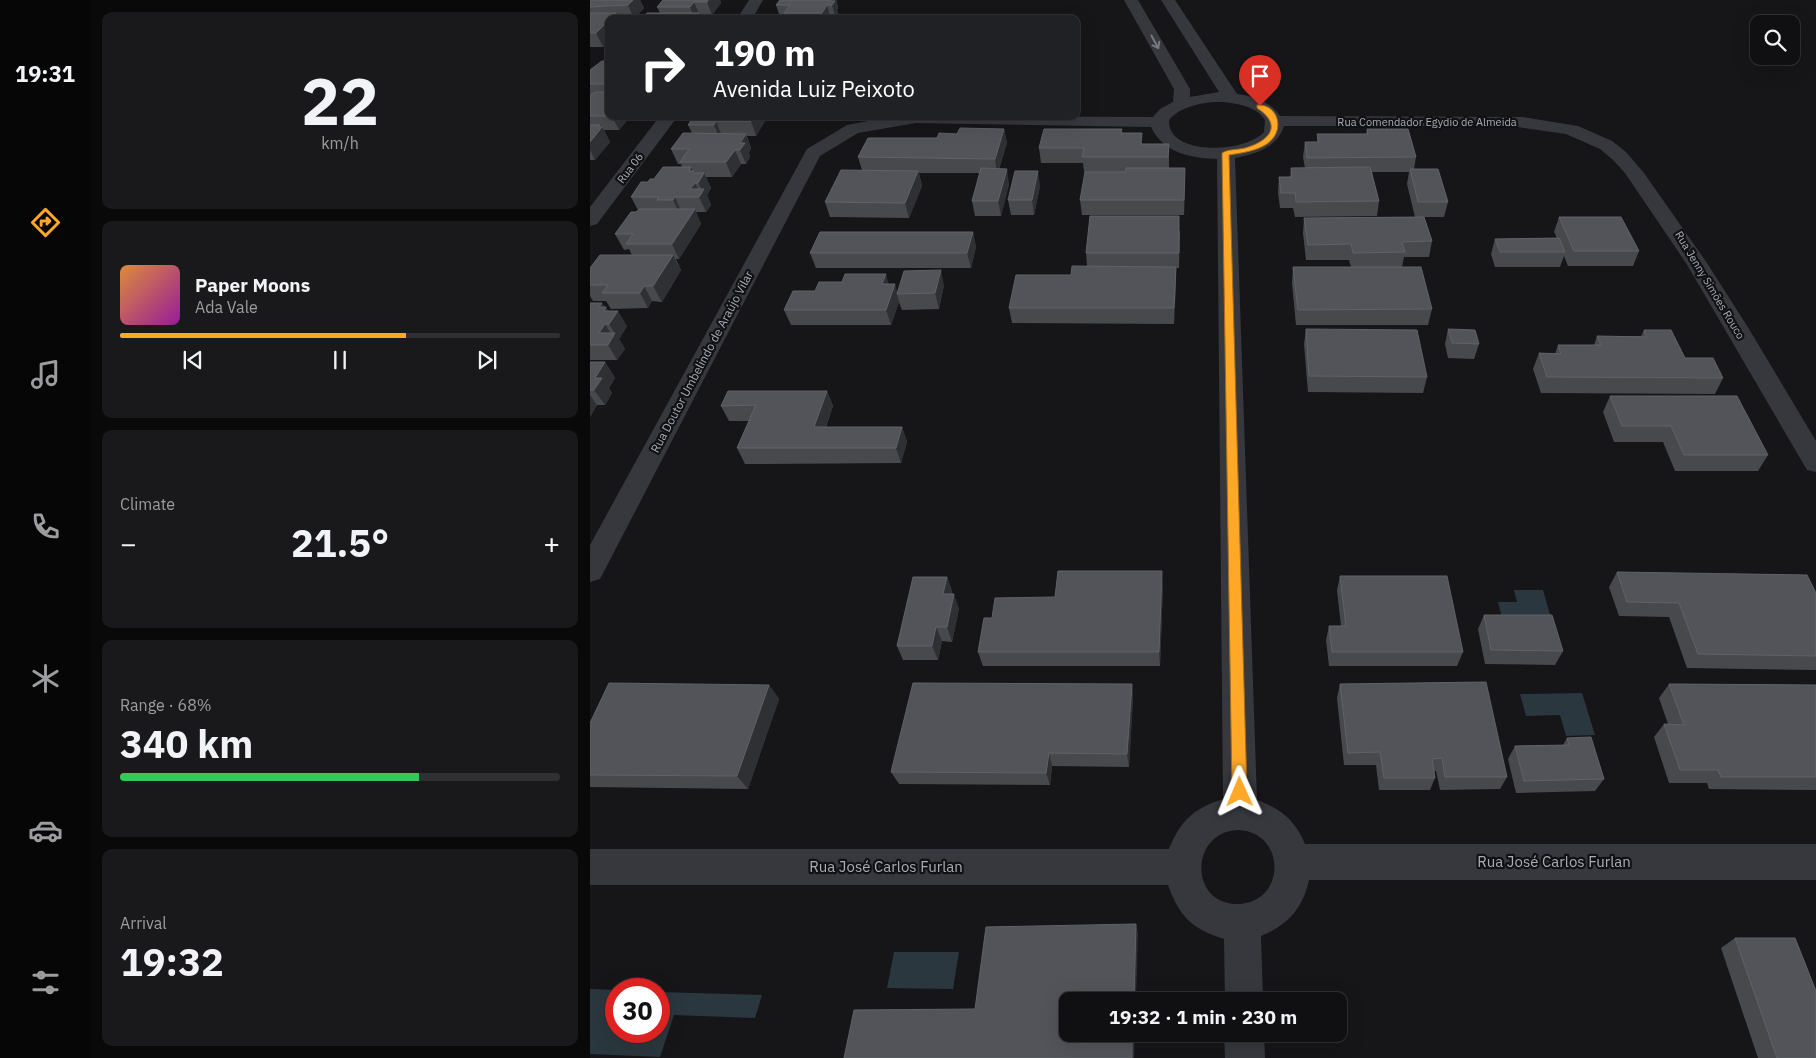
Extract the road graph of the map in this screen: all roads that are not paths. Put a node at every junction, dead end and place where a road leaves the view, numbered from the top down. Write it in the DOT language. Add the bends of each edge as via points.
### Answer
graph roads {
  1 [pos="756,0"];
  2 [pos="1130,0"];
  3 [pos="1171,5"];
  4 [pos="1140,14"];
  5 [pos="747,15"];
  6 [pos="1231,98"];
  7 [pos="1181,103"];
  8 [pos="667,120"];
  9 [pos="905,120"];
  10 [pos="1038,120"];
  11 [pos="1275,121"];
  12 [pos="1160,122"];
  13 [pos="1577,132"];
  14 [pos="1226,153"];
  15 [pos="590,220"];
  16 [pos="1816,463"];
  17 [pos="590,572"];
  18 [pos="1240,812"];
  19 [pos="1292,862"];
  20 [pos="1816,862"];
  21 [pos="1183,867"];
  22 [pos="590,868"];
  23 [pos="1242,923"];
  24 [pos="1244,992"];
  25 [pos="1244,1042"];
  26 [pos="1245,1058"];
  1 -- 5 [label="street"];
  2 -- 4 [label="street"];
  3 -- 4 [label="street"];
  3 -- 6 [label="street"];
  4 -- 7 [label="street, one-way" via="1182,89"];
  6 -- 7 [label="street" via="1205,98"];
  6 -- 11 [label="street" via="1260,106"];
  7 -- 12 [label="street" via="1164,115"];
  8 -- 15 [label="street, Rua 06"];
  9 -- 17 [label="street, Rua Doutor Umbelindo de Araújo Vilar" via="853,129 813,153"];
  10 -- 12 [label="street, Rua Doutor Umbelindo de Araújo Vilar"];
  11 -- 13 [label="street, Rua Comendador Egydio de Almeida" via="1511,121 1543,123"];
  11 -- 14 [label="street" via="1274,132 1264,142 1248,150"];
  12 -- 14 [label="street" via="1161,130 1177,145 1208,153"];
  13 -- 16 [label="street, Rua Jenny Simões Rouco" via="1606,145 1624,160 1684,242"];
  14 -- 18 [label="street"];
  18 -- 19 [label="street" via="1268,822 1285,844"];
  18 -- 21 [label="street" via="1217,816 1201,825 1190,838"];
  19 -- 20 [label="street, Rua José Carlos Furlan"];
  19 -- 23 [label="street" via="1292,886 1283,902 1269,914"];
  21 -- 22 [label="street, Rua José Carlos Furlan"];
  21 -- 23 [label="street" via="1187,891 1199,907 1214,918"];
  23 -- 24 [label="street"];
  25 -- 26 [label="street"];
}
